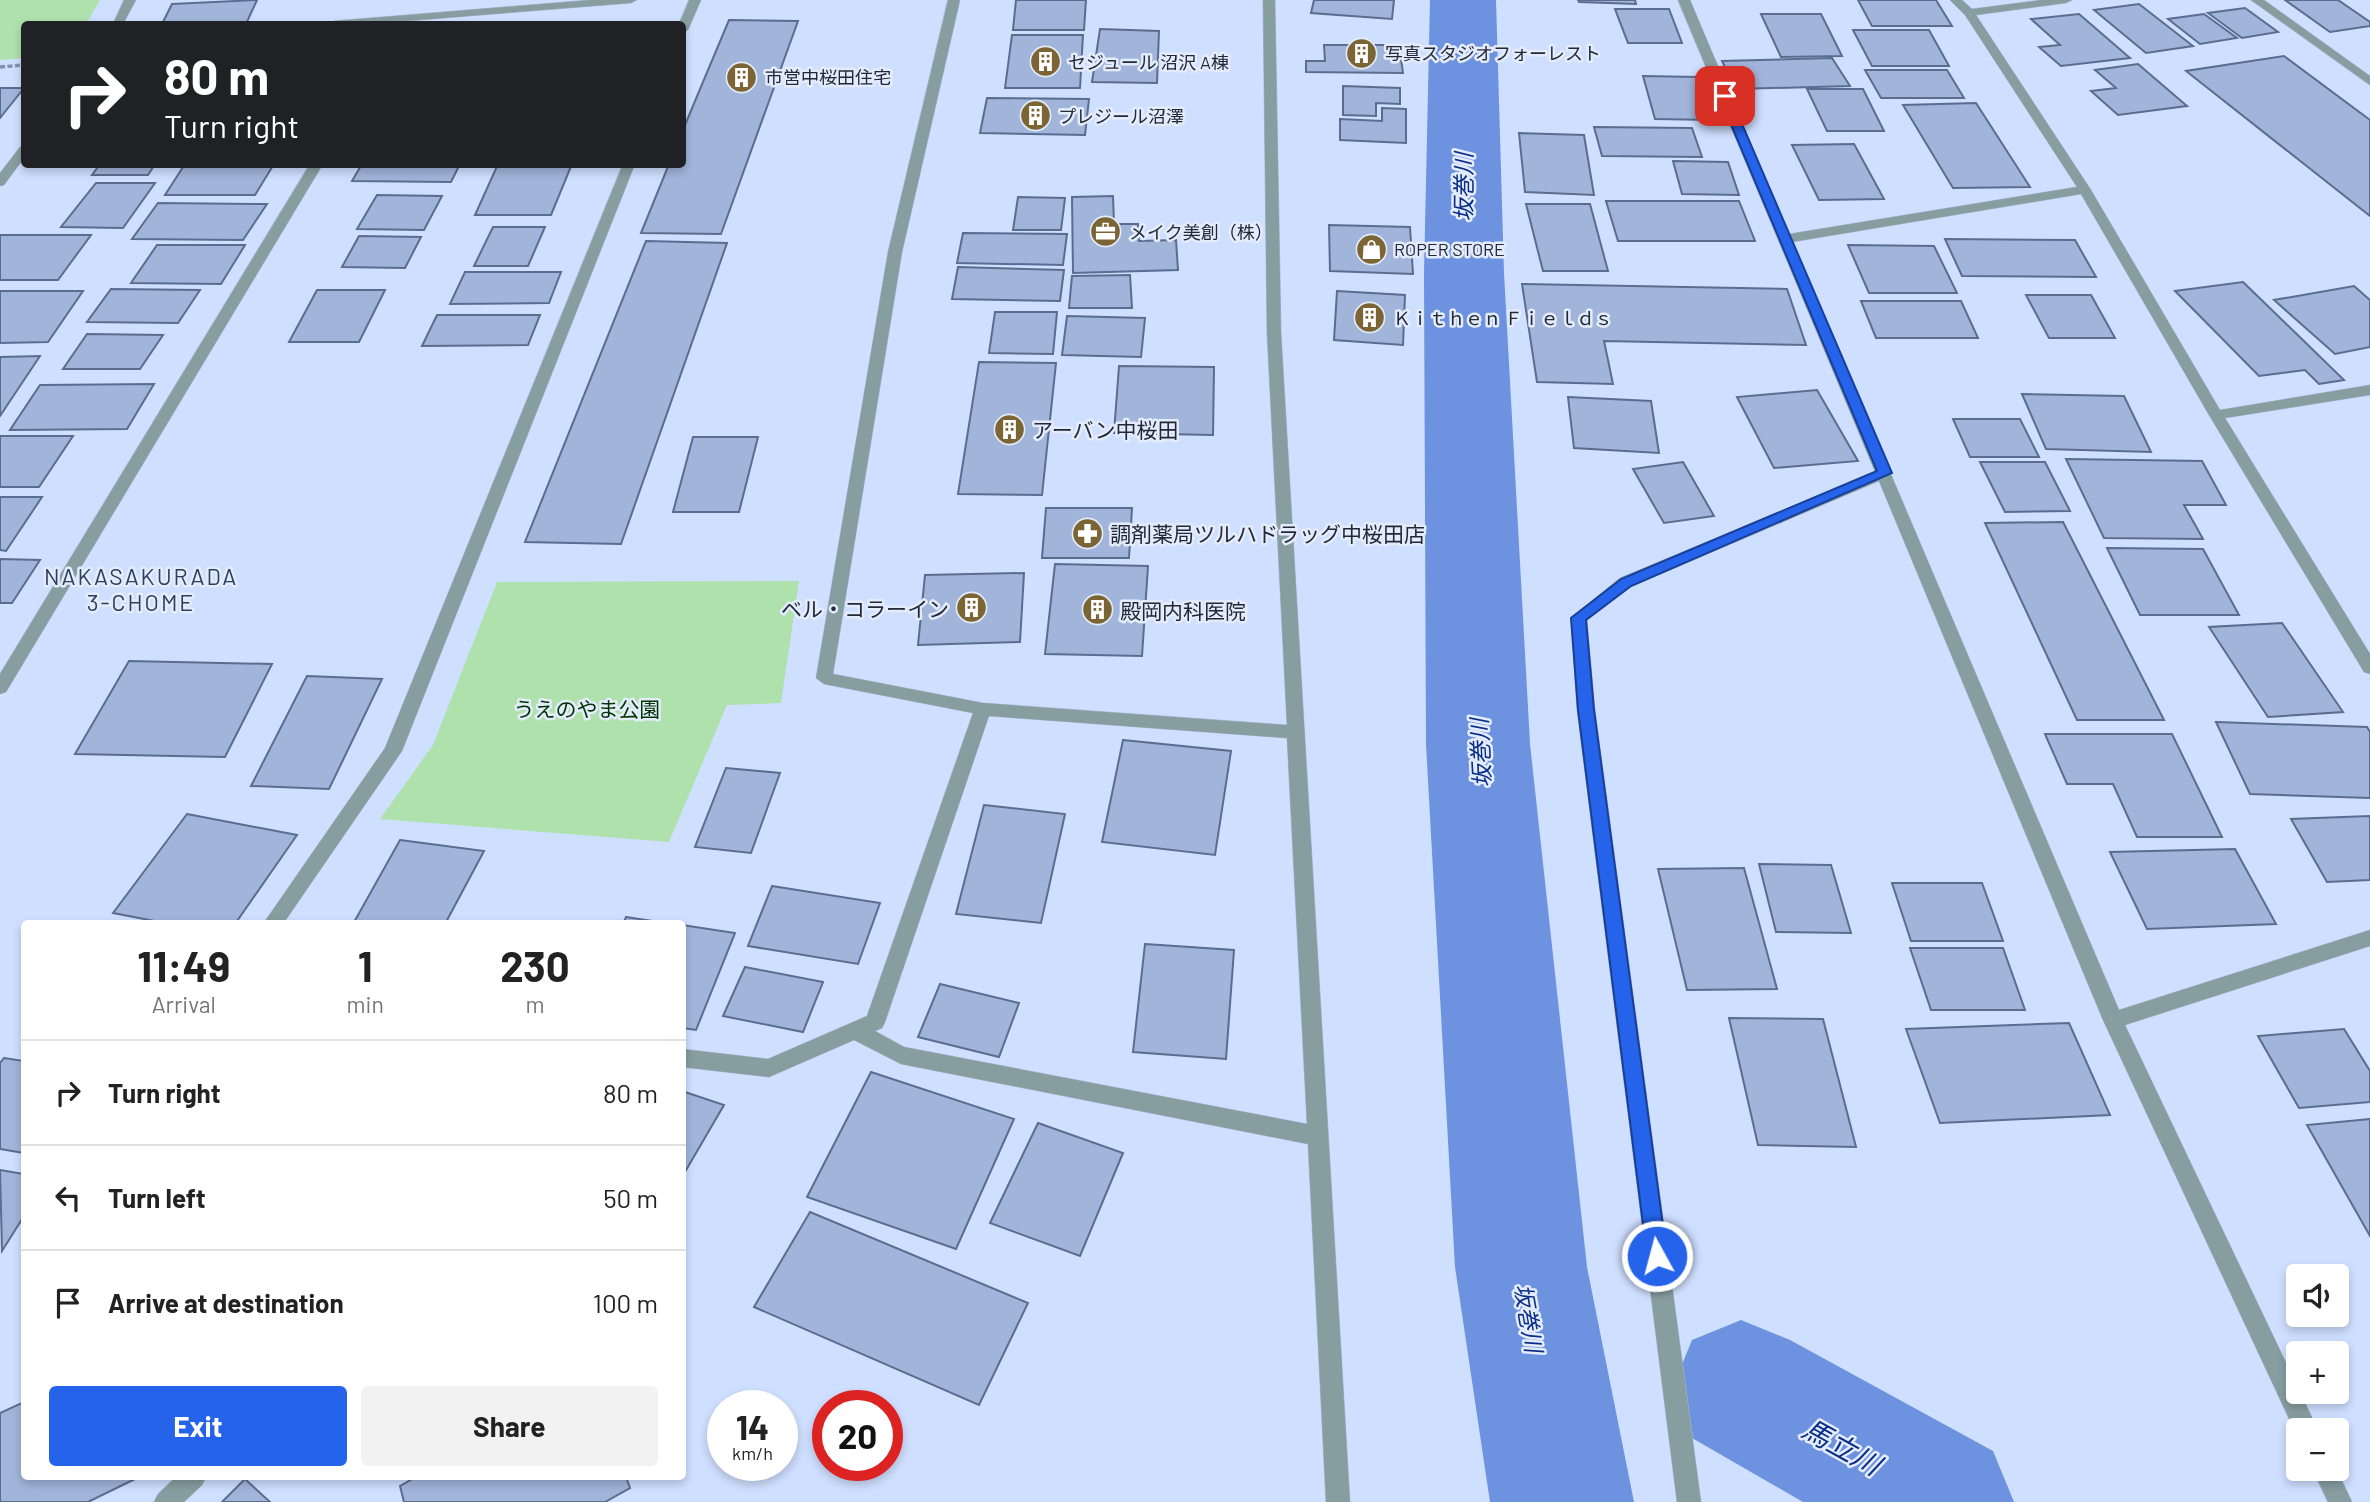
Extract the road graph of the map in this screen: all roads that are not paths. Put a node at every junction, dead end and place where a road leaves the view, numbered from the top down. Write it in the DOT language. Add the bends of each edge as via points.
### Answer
graph roads {
  1 [pos="130,0"];
  2 [pos="419,0"];
  3 [pos="631,0"];
  4 [pos="695,0"];
  5 [pos="954,0"];
  6 [pos="1269,0"];
  7 [pos="1685,0"];
  8 [pos="1956,0"];
  9 [pos="2066,0"];
  10 [pos="2258,0"];
  11 [pos="1969,13"];
  12 [pos="120,21"];
  13 [pos="405,21"];
  14 [pos="686,21"];
  15 [pos="2370,81"];
  16 [pos="21,154"];
  17 [pos="315,168"];
  18 [pos="626,168"];
  19 [pos="0,181"];
  20 [pos="2085,190"];
  21 [pos="1785,239"];
  22 [pos="2370,390"];
  23 [pos="2216,415"];
  24 [pos="1885,473"];
  25 [pos="2370,668"];
  26 [pos="0,688"];
  27 [pos="983,709"];
  28 [pos="1298,732"];
  29 [pos="275,920"];
  30 [pos="2370,938"];
  31 [pos="2113,1020"];
  32 [pos="854,1030"];
  33 [pos="686,1058"];
  34 [pos="1318,1136"];
  35 [pos="2300,1418"];
  36 [pos="191,1480"];
  37 [pos="2330,1481"];
  38 [pos="166,1502"];
  39 [pos="1338,1502"];
  40 [pos="1689,1502"];
  41 [pos="2340,1502"];
  1 -- 12 [label="street"];
  2 -- 13 [label="street"];
  3 -- 13 [label="street"];
  4 -- 14 [label="street"];
  5 -- 27 [label="street" via="895,252 824,678"];
  6 -- 28 [label="street" via="1274,333"];
  7 -- 21 [label="street"];
  8 -- 11 [label="street"];
  9 -- 11 [label="street"];
  10 -- 15 [label="street"];
  11 -- 20 [label="street"];
  16 -- 19 [label="street"];
  17 -- 26 [label="street"];
  18 -- 29 [label="street" via="393,751"];
  20 -- 21 [label="street"];
  20 -- 23 [label="street"];
  21 -- 24 [label="street"];
  22 -- 23 [label="street"];
  23 -- 25 [label="street"];
  24 -- 31 [label="street"];
  24 -- 40 [label="street" via="1626,582 1579,618 1586,710"];
  27 -- 28 [label="street"];
  27 -- 32 [label="street" via="875,1022"];
  28 -- 34 [label="street"];
  30 -- 31 [label="street"];
  31 -- 35 [label="street"];
  32 -- 33 [label="street" via="769,1068"];
  32 -- 34 [label="street" via="901,1055"];
  34 -- 39 [label="street"];
  36 -- 38 [label="street"];
  37 -- 41 [label="street"];
}
